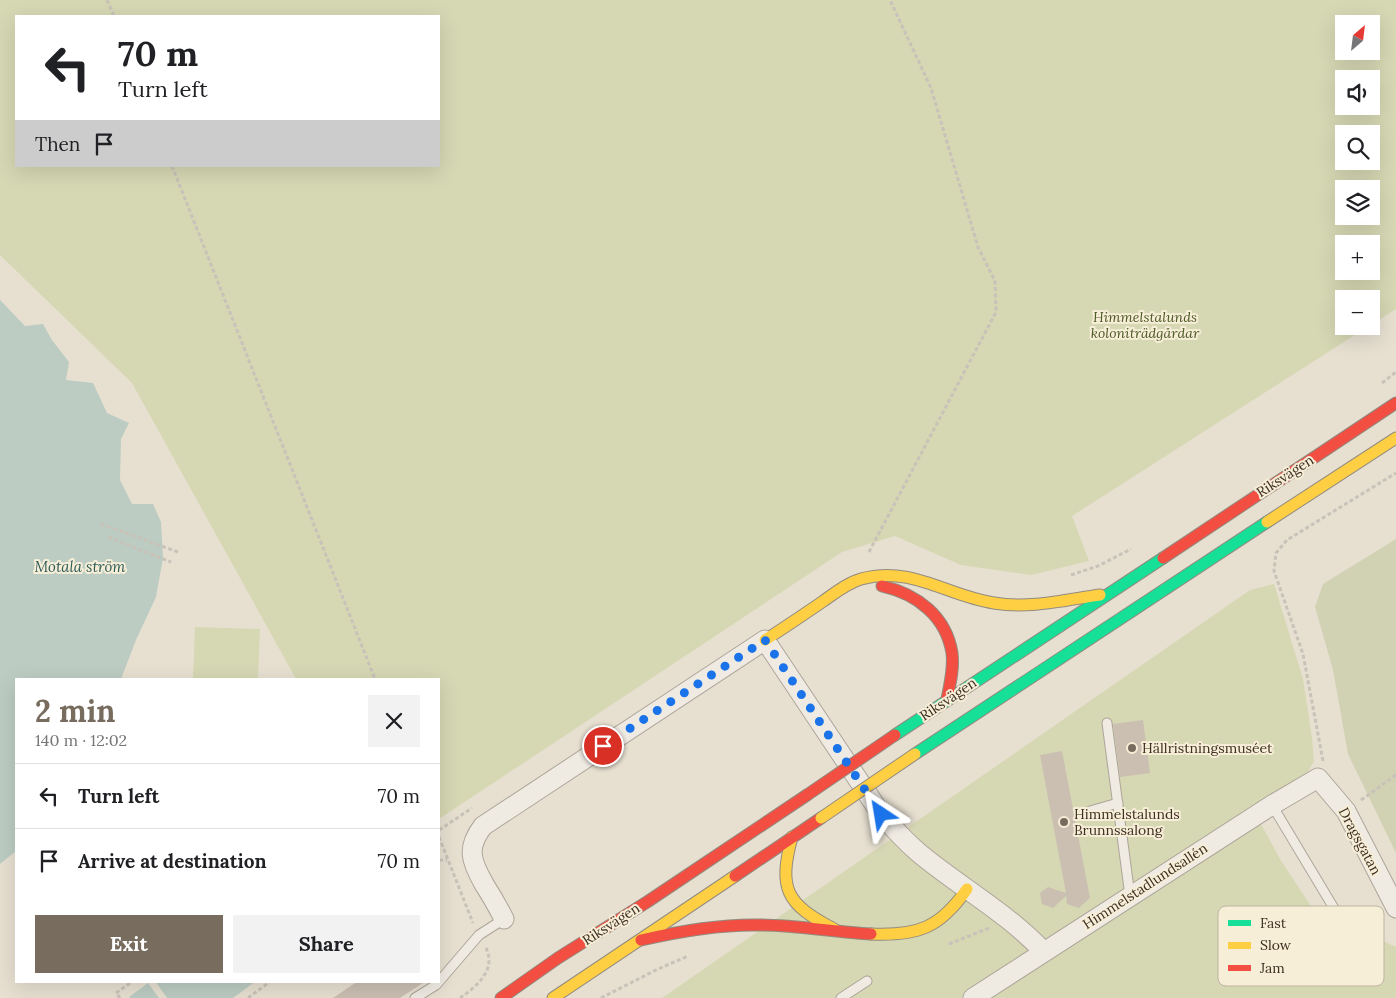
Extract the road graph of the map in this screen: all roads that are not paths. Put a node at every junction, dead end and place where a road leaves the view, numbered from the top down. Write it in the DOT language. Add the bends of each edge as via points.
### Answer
graph roads {
  1 [pos="1396,402"];
  2 [pos="1396,438"];
  3 [pos="843,588"];
  4 [pos="1106,594"];
  5 [pos="765,640"];
  6 [pos="947,700"];
  7 [pos="1107,723"];
  8 [pos="1318,778"];
  9 [pos="1118,803"];
  10 [pos="1272,804"];
  11 [pos="1090,811"];
  12 [pos="792,837"];
  13 [pos="967,889"];
  14 [pos="1130,896"];
  15 [pos="1333,906"];
  16 [pos="1396,908"];
  17 [pos="504,919"];
  18 [pos="838,931"];
  19 [pos="641,940"];
  20 [pos="1043,951"];
  21 [pos="440,980"];
  22 [pos="867,981"];
  23 [pos="438,983"];
  24 [pos="415,998"];
  25 [pos="501,998"];
  26 [pos="553,998"];
  27 [pos="841,998"];
  28 [pos="973,998"];
  1 -- 4 [label="highway, Riksvägen"];
  2 -- 12 [label="highway, Riksvägen, bridge"];
  3 -- 4 [label="highway" via="861,578 901,574 972,600 996,604 1045,603"];
  3 -- 5 [label="highway"];
  3 -- 6 [label="highway" via="868,584 886,587 924,603 940,621 952,654"];
  4 -- 6 [label="highway, Riksvägen"];
  5 -- 13 [label="street" via="881,814 920,854"];
  5 -- 17 [label="street" via="483,826 476,835 472,856 475,868"];
  6 -- 25 [label="highway, Riksvägen, bridge"];
  7 -- 9 [label="lane"];
  8 -- 10 [label="street, Himmelstadlundsallén"];
  8 -- 16 [label="street, Dragsgatan" via="1346,811"];
  9 -- 11 [label="lane"];
  9 -- 14 [label="lane"];
  10 -- 14 [label="street, Himmelstadlundsallén"];
  10 -- 15 [label="lane"];
  12 -- 18 [label="highway" via="785,876 792,898 816,920"];
  12 -- 19 [label="highway, Riksvägen"];
  13 -- 18 [label="highway" via="943,918 912,931 890,934"];
  13 -- 20 [label="street" via="1010,919"];
  14 -- 20 [label="street, Himmelstadlundsallén"];
  17 -- 21 [label="lane" via="479,935"];
  18 -- 19 [label="highway" via="723,925"];
  19 -- 26 [label="highway, Riksvägen"];
  20 -- 28 [label="street, Himmelstadlundsallén"];
  22 -- 27 [label="lane"];
  23 -- 24 [label="lane"];
}
